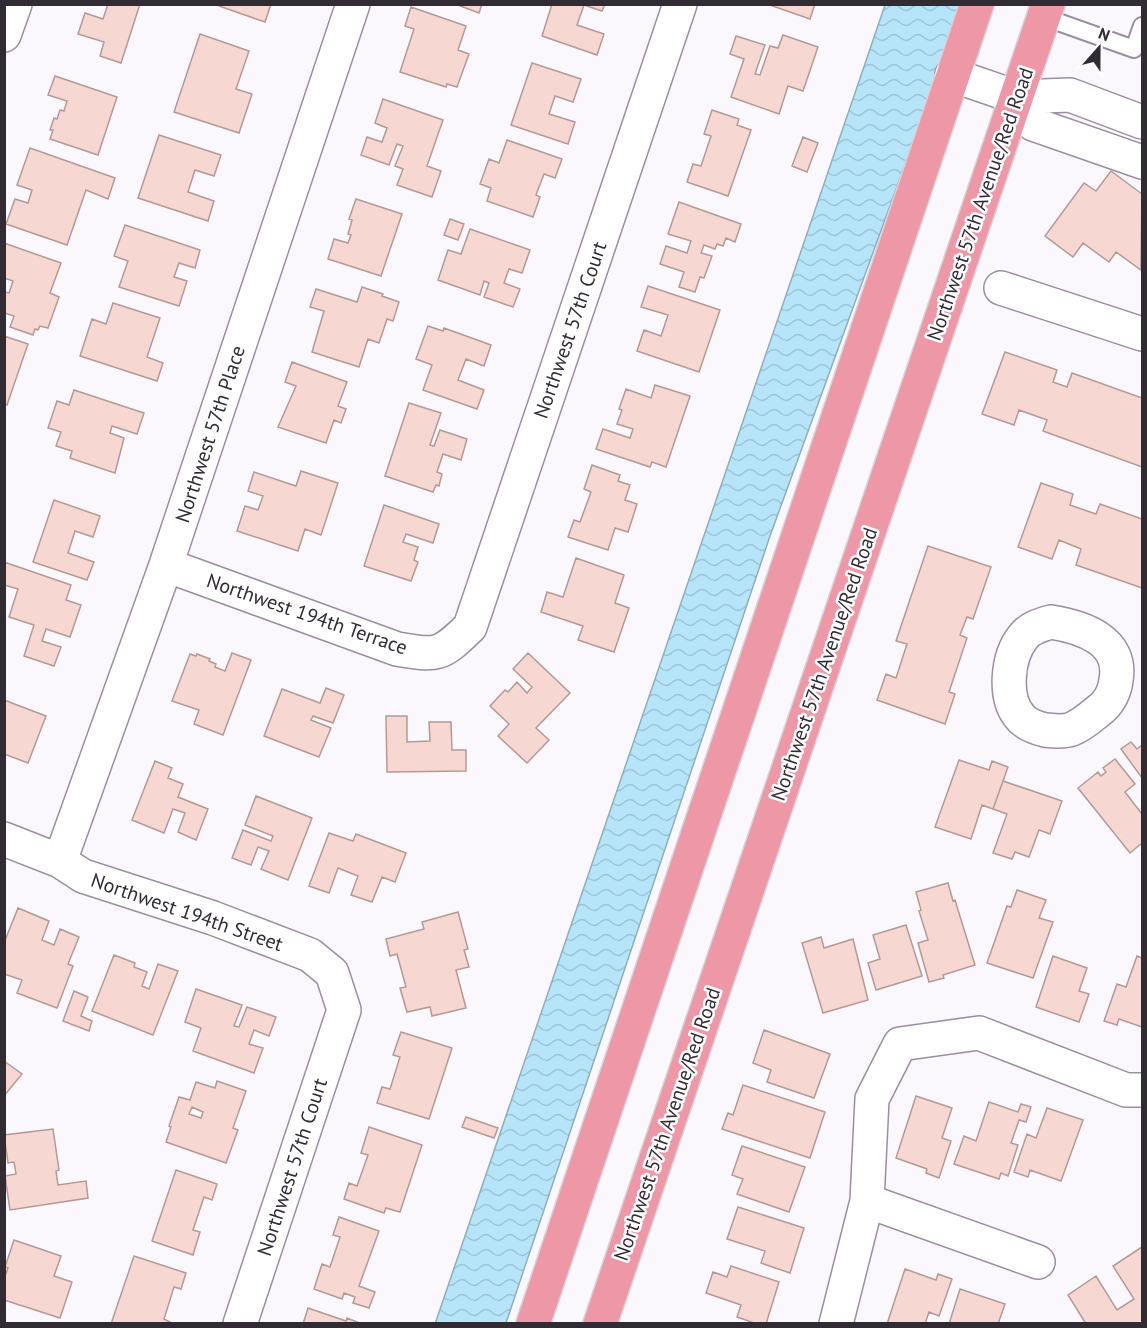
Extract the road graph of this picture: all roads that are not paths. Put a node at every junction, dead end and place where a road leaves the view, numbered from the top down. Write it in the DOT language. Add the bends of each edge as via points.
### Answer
graph roads {
  1 [pos="15,4"];
  2 [pos="353,4"];
  3 [pos="680,4"];
  4 [pos="977,4"];
  5 [pos="1046,11"];
  6 [pos="1143,26"];
  7 [pos="4,35"];
  8 [pos="1138,49"];
  9 [pos="952,75"];
  10 [pos="1016,97"];
  11 [pos="1143,122"];
  12 [pos="1143,162"];
  13 [pos="1001,288"];
  14 [pos="1143,334"];
  15 [pos="166,565"];
  16 [pos="448,648"];
  17 [pos="4,839"];
  18 [pos="60,861"];
  19 [pos="344,1010"];
  20 [pos="1143,1090"];
  21 [pos="867,1201"];
  22 [pos="1038,1262"];
  23 [pos="240,1323"];
  24 [pos="533,1323"];
  25 [pos="600,1323"];
  26 [pos="836,1323"];
  1 -- 7 [label="street"];
  2 -- 15 [label="street, Northwest 57th Place"];
  3 -- 16 [label="street, Northwest 57th Court" via="470,627"];
  4 -- 9 [label="main road"];
  5 -- 8 [label="lane"];
  5 -- 10 [label="main road, Northwest 57th Avenue/Red Road"];
  6 -- 8 [label="lane"];
  9 -- 10 [label="street"];
  9 -- 24 [label="main road"];
  10 -- 11 [label="street" via="1070,95"];
  10 -- 12 [label="street" via="1034,124"];
  10 -- 25 [label="main road, Northwest 57th Avenue/Red Road"];
  13 -- 14 [label="street"];
  15 -- 16 [label="street, Northwest 194th Terrace" via="397,649 429,654"];
  15 -- 18 [label="street, Northwest 57th Place"];
  17 -- 18 [label="street, Northwest 194th Street"];
  18 -- 19 [label="street, Northwest 194th Street" via="83,876 213,918 310,955 332,973"];
  19 -- 23 [label="street, Northwest 57th Court"];
  20 -- 21 [label="street" via="1126,1090 979,1033 900,1044 872,1099"];
  21 -- 22 [label="street"];
  21 -- 26 [label="street"];
}
